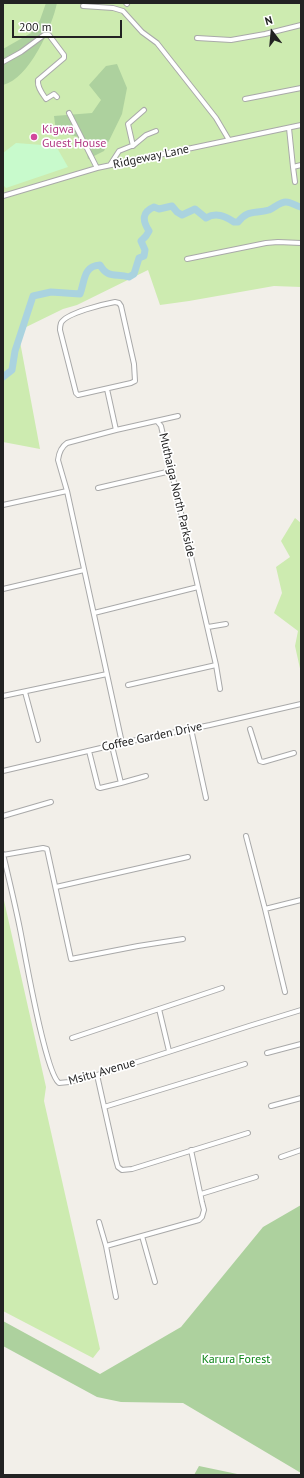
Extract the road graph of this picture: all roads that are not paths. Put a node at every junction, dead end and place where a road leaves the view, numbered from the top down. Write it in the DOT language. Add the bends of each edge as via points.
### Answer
graph roads {
  1 [pos="83,6"];
  2 [pos="301,25"];
  3 [pos="197,38"];
  4 [pos="3,62"];
  5 [pos="301,88"];
  6 [pos="57,97"];
  7 [pos="245,99"];
  8 [pos="144,110"];
  9 [pos="69,113"];
  10 [pos="301,125"];
  11 [pos="289,128"];
  12 [pos="156,131"];
  13 [pos="229,140"];
  14 [pos="132,146"];
  15 [pos="110,165"];
  16 [pos="301,165"];
  17 [pos="293,167"];
  18 [pos="97,168"];
  19 [pos="295,182"];
  20 [pos="4,194"];
  21 [pos="301,242"];
  22 [pos="187,259"];
  23 [pos="108,389"];
  24 [pos="178,416"];
  25 [pos="157,420"];
  26 [pos="116,430"];
  27 [pos="171,471"];
  28 [pos="98,488"];
  29 [pos="67,491"];
  30 [pos="3,505"];
  31 [pos="84,570"];
  32 [pos="198,586"];
  33 [pos="3,589"];
  34 [pos="94,613"];
  35 [pos="226,624"];
  36 [pos="208,628"];
  37 [pos="216,665"];
  38 [pos="107,674"];
  39 [pos="128,685"];
  40 [pos="220,690"];
  41 [pos="25,692"];
  42 [pos="3,696"];
  43 [pos="301,704"];
  44 [pos="190,729"];
  45 [pos="250,729"];
  46 [pos="38,740"];
  47 [pos="122,743"];
  48 [pos="112,746"];
  49 [pos="89,751"];
  50 [pos="294,753"];
  51 [pos="3,771"];
  52 [pos="146,776"];
  53 [pos="121,784"];
  54 [pos="206,798"];
  55 [pos="51,802"];
  56 [pos="3,816"];
  57 [pos="246,836"];
  58 [pos="3,855"];
  59 [pos="188,857"];
  60 [pos="56,887"];
  61 [pos="301,900"];
  62 [pos="265,909"];
  63 [pos="183,939"];
  64 [pos="222,988"];
  65 [pos="285,992"];
  66 [pos="159,1009"];
  67 [pos="301,1010"];
  68 [pos="72,1038"];
  69 [pos="301,1044"];
  70 [pos="169,1051"];
  71 [pos="267,1053"];
  72 [pos="244,1064"];
  73 [pos="97,1075"];
  74 [pos="301,1098"];
  75 [pos="271,1106"];
  76 [pos="104,1107"];
  77 [pos="248,1133"];
  78 [pos="191,1150"];
  79 [pos="301,1150"];
  80 [pos="281,1157"];
  81 [pos="256,1177"];
  82 [pos="201,1194"];
  83 [pos="98,1222"];
  84 [pos="142,1236"];
  85 [pos="106,1246"];
  86 [pos="155,1282"];
  87 [pos="116,1297"];
  1 -- 13 [label="street" via="123,11 142,32 157,43 216,118"];
  2 -- 3 [label="street" via="231,40"];
  4 -- 6 [label="street" via="44,35 49,35 64,58 38,82 40,91 46,99 54,94"];
  5 -- 7 [label="street"];
  8 -- 14 [label="street" via="128,124"];
  9 -- 18 [label="street"];
  10 -- 11 [label="street, Ridgeway Lane"];
  11 -- 13 [label="street, Ridgeway Lane"];
  11 -- 17 [label="street"];
  12 -- 14 [label="street"];
  13 -- 15 [label="street, Ridgeway Lane"];
  14 -- 15 [label="street" via="117,152"];
  15 -- 18 [label="street, Ridgeway Lane"];
  16 -- 17 [label="street"];
  17 -- 19 [label="street"];
  18 -- 20 [label="street, Ridgeway Lane"];
  21 -- 22 [label="street" via="266,243"];
  23 -- 23 [label="street" via="82,395 76,393 60,324 63,320 99,305 115,302 122,306 136,377 131,384"];
  23 -- 26 [label="street"];
  24 -- 25 [label="street"];
  25 -- 26 [label="street, Muthaiga North Parkside"];
  25 -- 27 [label="street, Muthaiga North Parkside" via="161,426"];
  26 -- 29 [label="street, Muthaiga North Parkside" via="67,443 61,449 58,460"];
  27 -- 28 [label="street"];
  27 -- 32 [label="street, Muthaiga North Parkside"];
  29 -- 30 [label="street"];
  29 -- 31 [label="street, Muthaiga North Parkside"];
  31 -- 33 [label="street"];
  31 -- 34 [label="street, Muthaiga North Parkside"];
  32 -- 34 [label="street"];
  32 -- 36 [label="street, Muthaiga North Parkside"];
  34 -- 38 [label="street, Muthaiga North Parkside"];
  35 -- 36 [label="street"];
  36 -- 37 [label="street, Muthaiga North Parkside"];
  37 -- 39 [label="street"];
  37 -- 40 [label="street, Muthaiga North Parkside"];
  38 -- 41 [label="street"];
  38 -- 47 [label="street, Muthaiga North Parkside"];
  41 -- 42 [label="street"];
  41 -- 46 [label="street"];
  43 -- 44 [label="street, Coffee Garden Drive"];
  44 -- 47 [label="street, Coffee Garden Drive"];
  44 -- 54 [label="street"];
  45 -- 50 [label="street" via="260,761"];
  47 -- 48 [label="street, Coffee Garden Drive"];
  48 -- 49 [label="street, Coffee Garden Drive"];
  48 -- 53 [label="street"];
  49 -- 51 [label="street, Coffee Garden Drive"];
  49 -- 53 [label="street" via="98,787"];
  52 -- 53 [label="street"];
  55 -- 56 [label="street"];
  57 -- 62 [label="street"];
  58 -- 60 [label="street" via="46,848"];
  58 -- 73 [label="street, Msitu Avenue" via="43,1040 55,1078 61,1083"];
  59 -- 60 [label="street"];
  60 -- 63 [label="street" via="71,959"];
  61 -- 62 [label="street"];
  62 -- 65 [label="street"];
  64 -- 66 [label="street"];
  66 -- 68 [label="street"];
  66 -- 70 [label="street"];
  67 -- 70 [label="street, Msitu Avenue"];
  69 -- 71 [label="street"];
  70 -- 73 [label="street, Msitu Avenue"];
  72 -- 76 [label="street"];
  73 -- 76 [label="street"];
  74 -- 75 [label="street"];
  76 -- 78 [label="street" via="118,1167 122,1170 132,1170"];
  77 -- 78 [label="street"];
  78 -- 82 [label="street"];
  79 -- 80 [label="street"];
  81 -- 82 [label="street"];
  82 -- 84 [label="street" via="204,1210 199,1220"];
  83 -- 85 [label="street"];
  84 -- 85 [label="street"];
  84 -- 86 [label="street"];
  85 -- 87 [label="street"];
}
